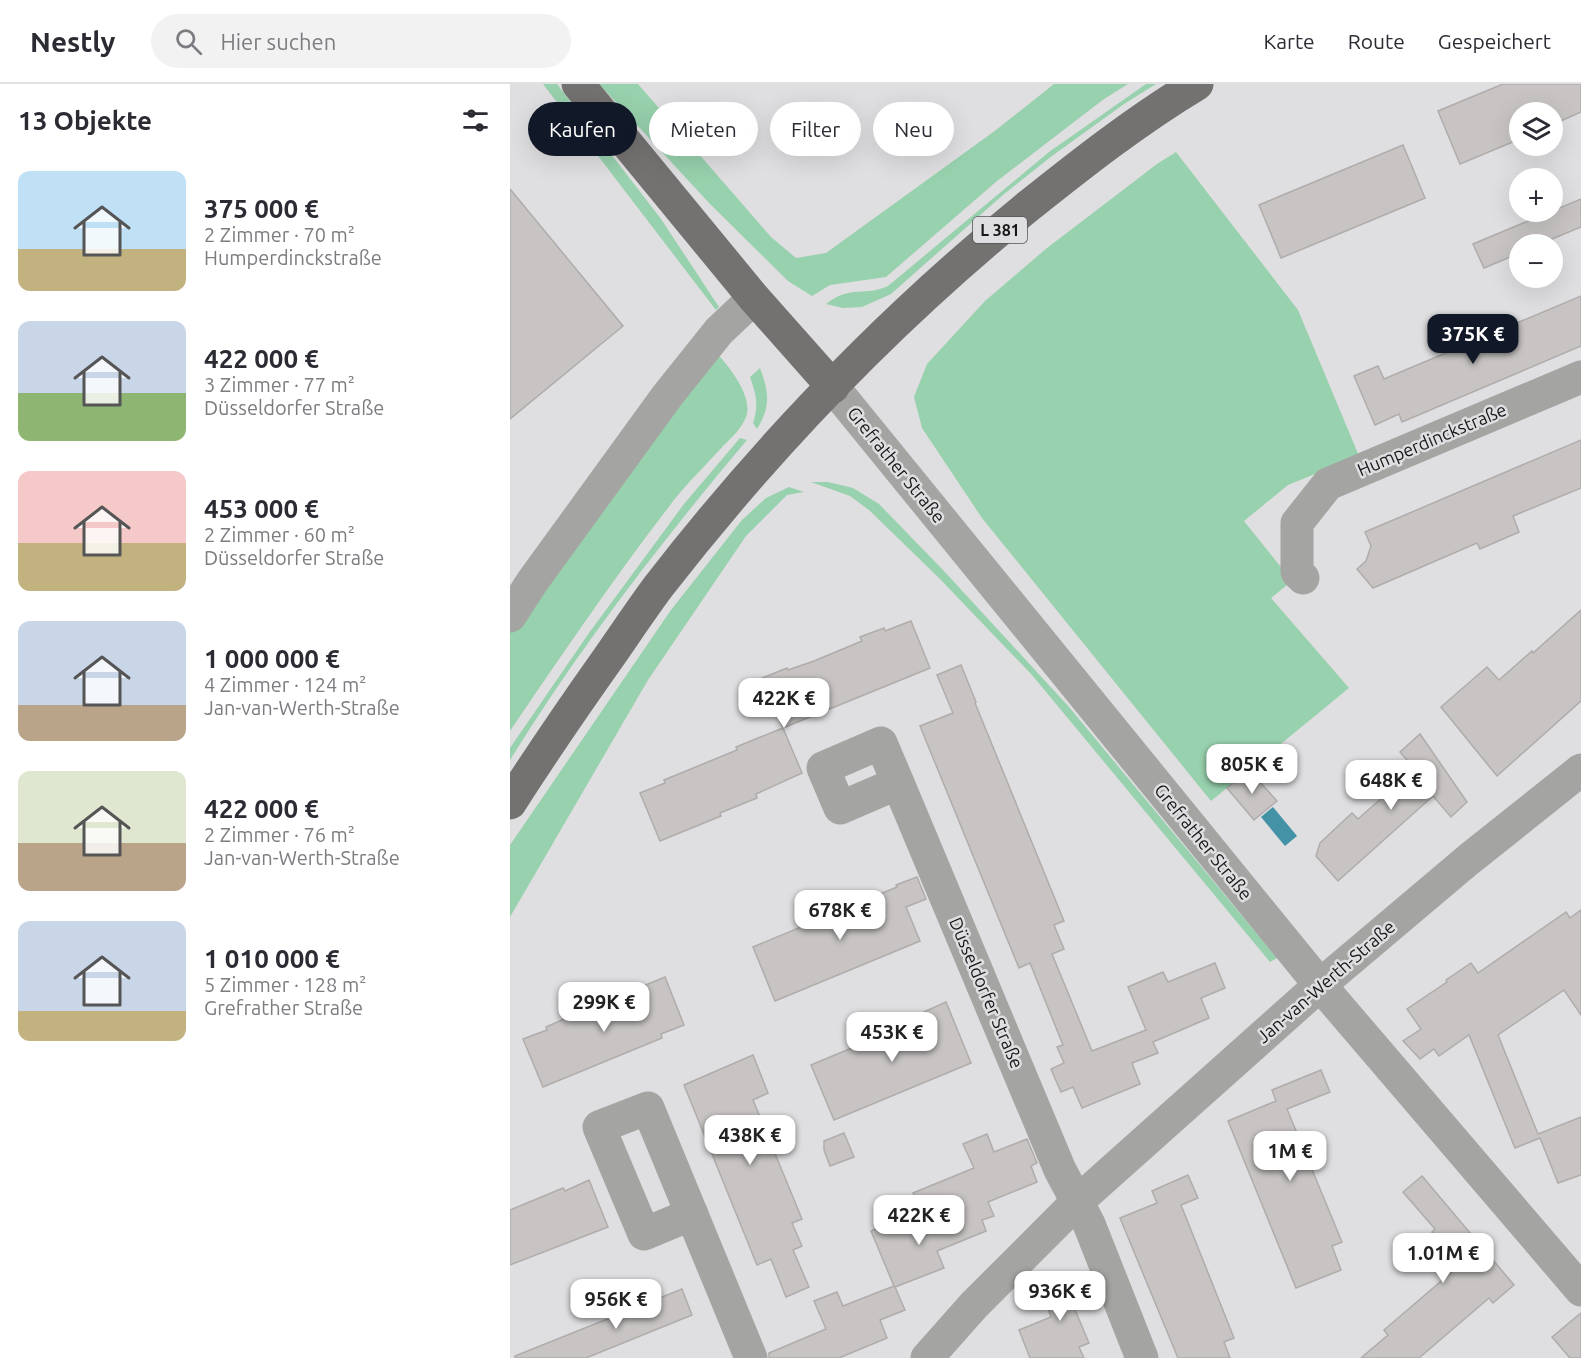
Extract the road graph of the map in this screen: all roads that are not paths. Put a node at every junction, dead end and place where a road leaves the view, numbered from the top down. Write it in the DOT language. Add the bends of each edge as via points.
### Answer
graph roads {
  1 [pos="578,84"];
  2 [pos="1197,84"];
  3 [pos="754,298"];
  4 [pos="1581,377"];
  5 [pos="833,387"];
  6 [pos="1303,578"];
  7 [pos="510,616"];
  8 [pos="1581,770"];
  9 [pos="898,783"];
  10 [pos="510,803"];
  11 [pos="1320,985"];
  12 [pos="1077,1202"];
  13 [pos="692,1215"];
  14 [pos="1581,1290"];
  15 [pos="751,1358"];
  16 [pos="927,1358"];
  17 [pos="1142,1358"];
  1 -- 3 [label="main road"];
  2 -- 5 [label="main road, L 381" via="1121,134 1000,229 917,302"];
  3 -- 5 [label="main road"];
  3 -- 7 [label="street" via="719,331 667,396"];
  4 -- 6 [label="street, Humperdinckstraße" via="1328,484 1297,522 1297,572"];
  5 -- 10 [label="main road, L 381" via="748,478 658,588"];
  5 -- 11 [label="street, Grefrather Straße"];
  8 -- 11 [label="street, Jan-van-Werth-Straße"];
  9 -- 12 [label="street, Düsseldorfer Straße"];
  11 -- 12 [label="street, Jan-van-Werth-Straße"];
  11 -- 14 [label="street, Grefrather Straße"];
  12 -- 16 [label="street, Jan-van-Werth-Straße"];
  12 -- 17 [label="street"];
  13 -- 15 [label="street"];
}
